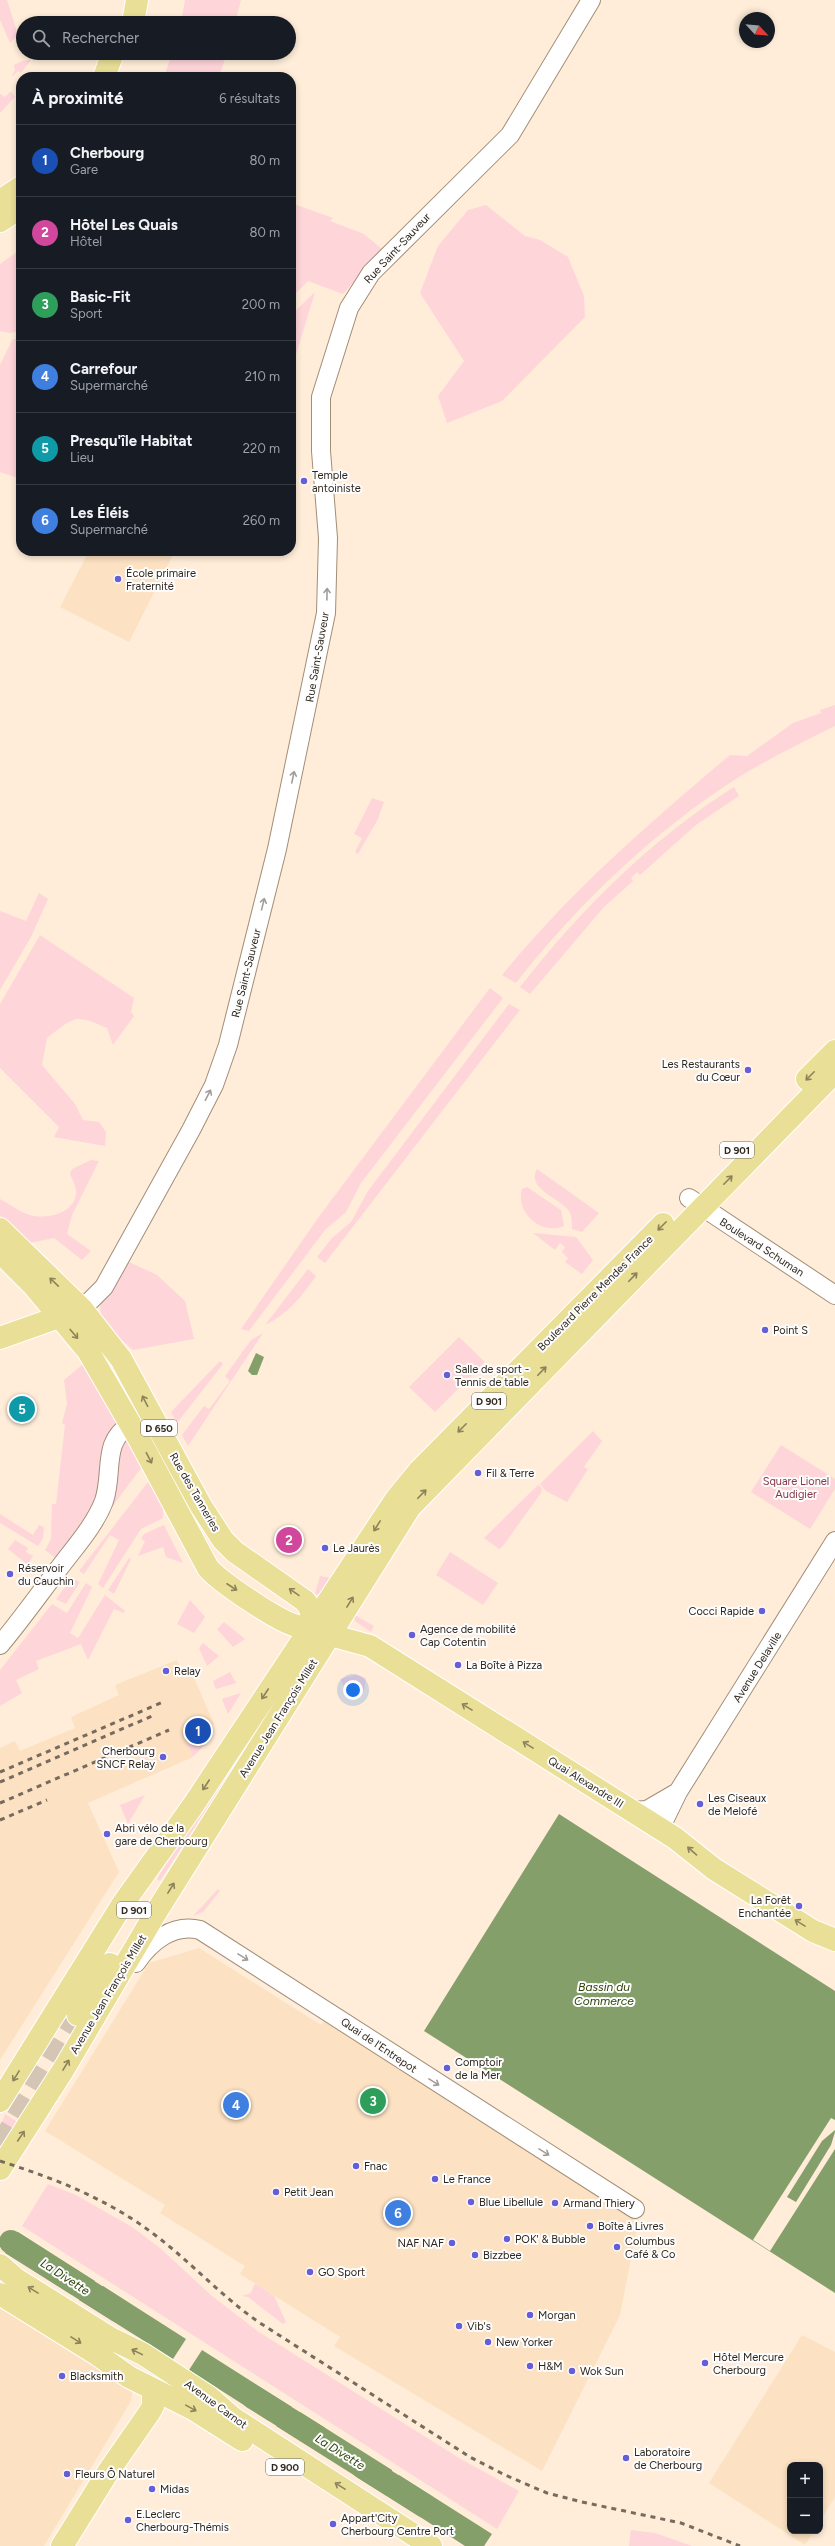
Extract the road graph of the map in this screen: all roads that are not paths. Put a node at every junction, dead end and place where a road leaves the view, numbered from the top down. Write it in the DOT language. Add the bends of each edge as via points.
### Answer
graph roads {
  1 [pos="122,0"];
  2 [pos="137,0"];
  3 [pos="590,2"];
  4 [pos="120,16"];
  5 [pos="134,16"];
  6 [pos="110,60"];
  7 [pos="124,60"];
  8 [pos="106,72"];
  9 [pos="120,72"];
  10 [pos="16,190"];
  11 [pos="0,201"];
  12 [pos="16,210"];
  13 [pos="0,221"];
  14 [pos="835,1051"];
  15 [pos="835,1072"];
  16 [pos="695,1203"];
  17 [pos="0,1230"];
  18 [pos="0,1252"];
  19 [pos="835,1295"];
  20 [pos="82,1309"];
  21 [pos="60,1317"];
  22 [pos="0,1338"];
  23 [pos="131,1424"];
  24 [pos="835,1541"];
  25 [pos="281,1618"];
  26 [pos="312,1624"];
  27 [pos="330,1635"];
  28 [pos="3,1636"];
  29 [pos="290,1655"];
  30 [pos="307,1674"];
  31 [pos="678,1792"];
  32 [pos="192,1807"];
  33 [pos="632,1811"];
  34 [pos="660,1829"];
  35 [pos="155,1914"];
  36 [pos="835,1940"];
  37 [pos="124,1970"];
  38 [pos="0,2102"];
  39 [pos="0,2169"];
  40 [pos="635,2210"];
  41 [pos="0,2265"];
  42 [pos="0,2294"];
  43 [pos="170,2372"];
  44 [pos="154,2393"];
  45 [pos="62,2546"];
  46 [pos="413,2546"];
  47 [pos="431,2546"];
  1 -- 4 [label="main road"];
  2 -- 5 [label="main road"];
  20 -- 3 [label="street, Rue Saint-Sauveur, one-way" via="104,1287 191,1130 214,1085 228,1044 277,849 326,612 328,538 321,451 321,397 349,308 372,273 510,135"];
  6 -- 8 [label="main road"];
  7 -- 9 [label="main road"];
  10 -- 11 [label="main road"];
  12 -- 13 [label="main road"];
  14 -- 16 [label="main road, Boulevard Pierre Mendes France / D 901, one-way"];
  16 -- 15 [label="main road, Boulevard Pierre Mendes France / D 901, one-way"];
  16 -- 19 [label="street, Boulevard Schuman"];
  16 -- 26 [label="main road, Boulevard Pierre Mendes France / D 901, one-way" via="419,1471 385,1513"];
  27 -- 16 [label="main road, Boulevard Pierre Mendes France / D 901, one-way" via="418,1498"];
  20 -- 17 [label="main road, D 650, one-way"];
  18 -- 21 [label="main road, D 650"];
  20 -- 21 [label="main road"];
  26 -- 20 [label="main road, Rue des Tanneries / D 650, one-way" via="310,1608 305,1601 235,1552 223,1540 201,1506 121,1358"];
  21 -- 22 [label="main road"];
  21 -- 23 [label="main road, D 650, one-way" via="88,1351"];
  23 -- 25 [label="main road, D 650, one-way" via="208,1568 220,1579"];
  23 -- 28 [label="street" via="120,1431 113,1442 108,1486 103,1502 90,1525"];
  24 -- 31 [label="street, Avenue Delaville"];
  25 -- 26 [label="main road, D 650" via="296,1626"];
  25 -- 29 [label="main road, D 650" via="295,1635"];
  26 -- 27 [label="main road, Quai Alexandre III"];
  26 -- 29 [label="main road, D 901"];
  26 -- 30 [label="main road, Rue des Tanneries" via="314,1646"];
  27 -- 30 [label="main road, Avenue Jean François Millet / D 901"];
  33 -- 27 [label="main road, Quai Alexandre III, one-way" via="370,1646"];
  29 -- 32 [label="main road, Avenue Jean François Millet / D 901, one-way"];
  35 -- 30 [label="main road, Avenue Jean François Millet / D 901, one-way"];
  31 -- 33 [label="street, Avenue Delaville" via="647,1810"];
  31 -- 34 [label="street, Avenue Delaville"];
  32 -- 35 [label="main road, D 901" via="185,1828 75,2014 138,1921"];
  32 -- 38 [label="main road, Avenue Jean François Millet / D 901, one-way" via="122,1905"];
  33 -- 34 [label="main road, Quai Alexandre III"];
  36 -- 34 [label="main road, Quai Alexandre III, one-way" via="813,1931 714,1869 681,1841"];
  35 -- 37 [label="main road, Avenue Jean François Millet / D 901"];
  39 -- 37 [label="main road, Avenue Jean François Millet / D 901, one-way"];
  37 -- 40 [label="street, Quai de l'Entrepot, one-way" via="135,1965 153,1941 184,1929 200,1930"];
  43 -- 41 [label="main road, Avenue Carnot / D 900, one-way" via="16,2280"];
  42 -- 44 [label="main road, D 900, one-way"];
  43 -- 44 [label="main road"];
  47 -- 43 [label="main road, Avenue Carnot / D 900, one-way" via="233,2418 209,2397"];
  44 -- 45 [label="main road" via="143,2400 108,2472"];
  44 -- 46 [label="main road, D 900, one-way" via="193,2409"];
}
